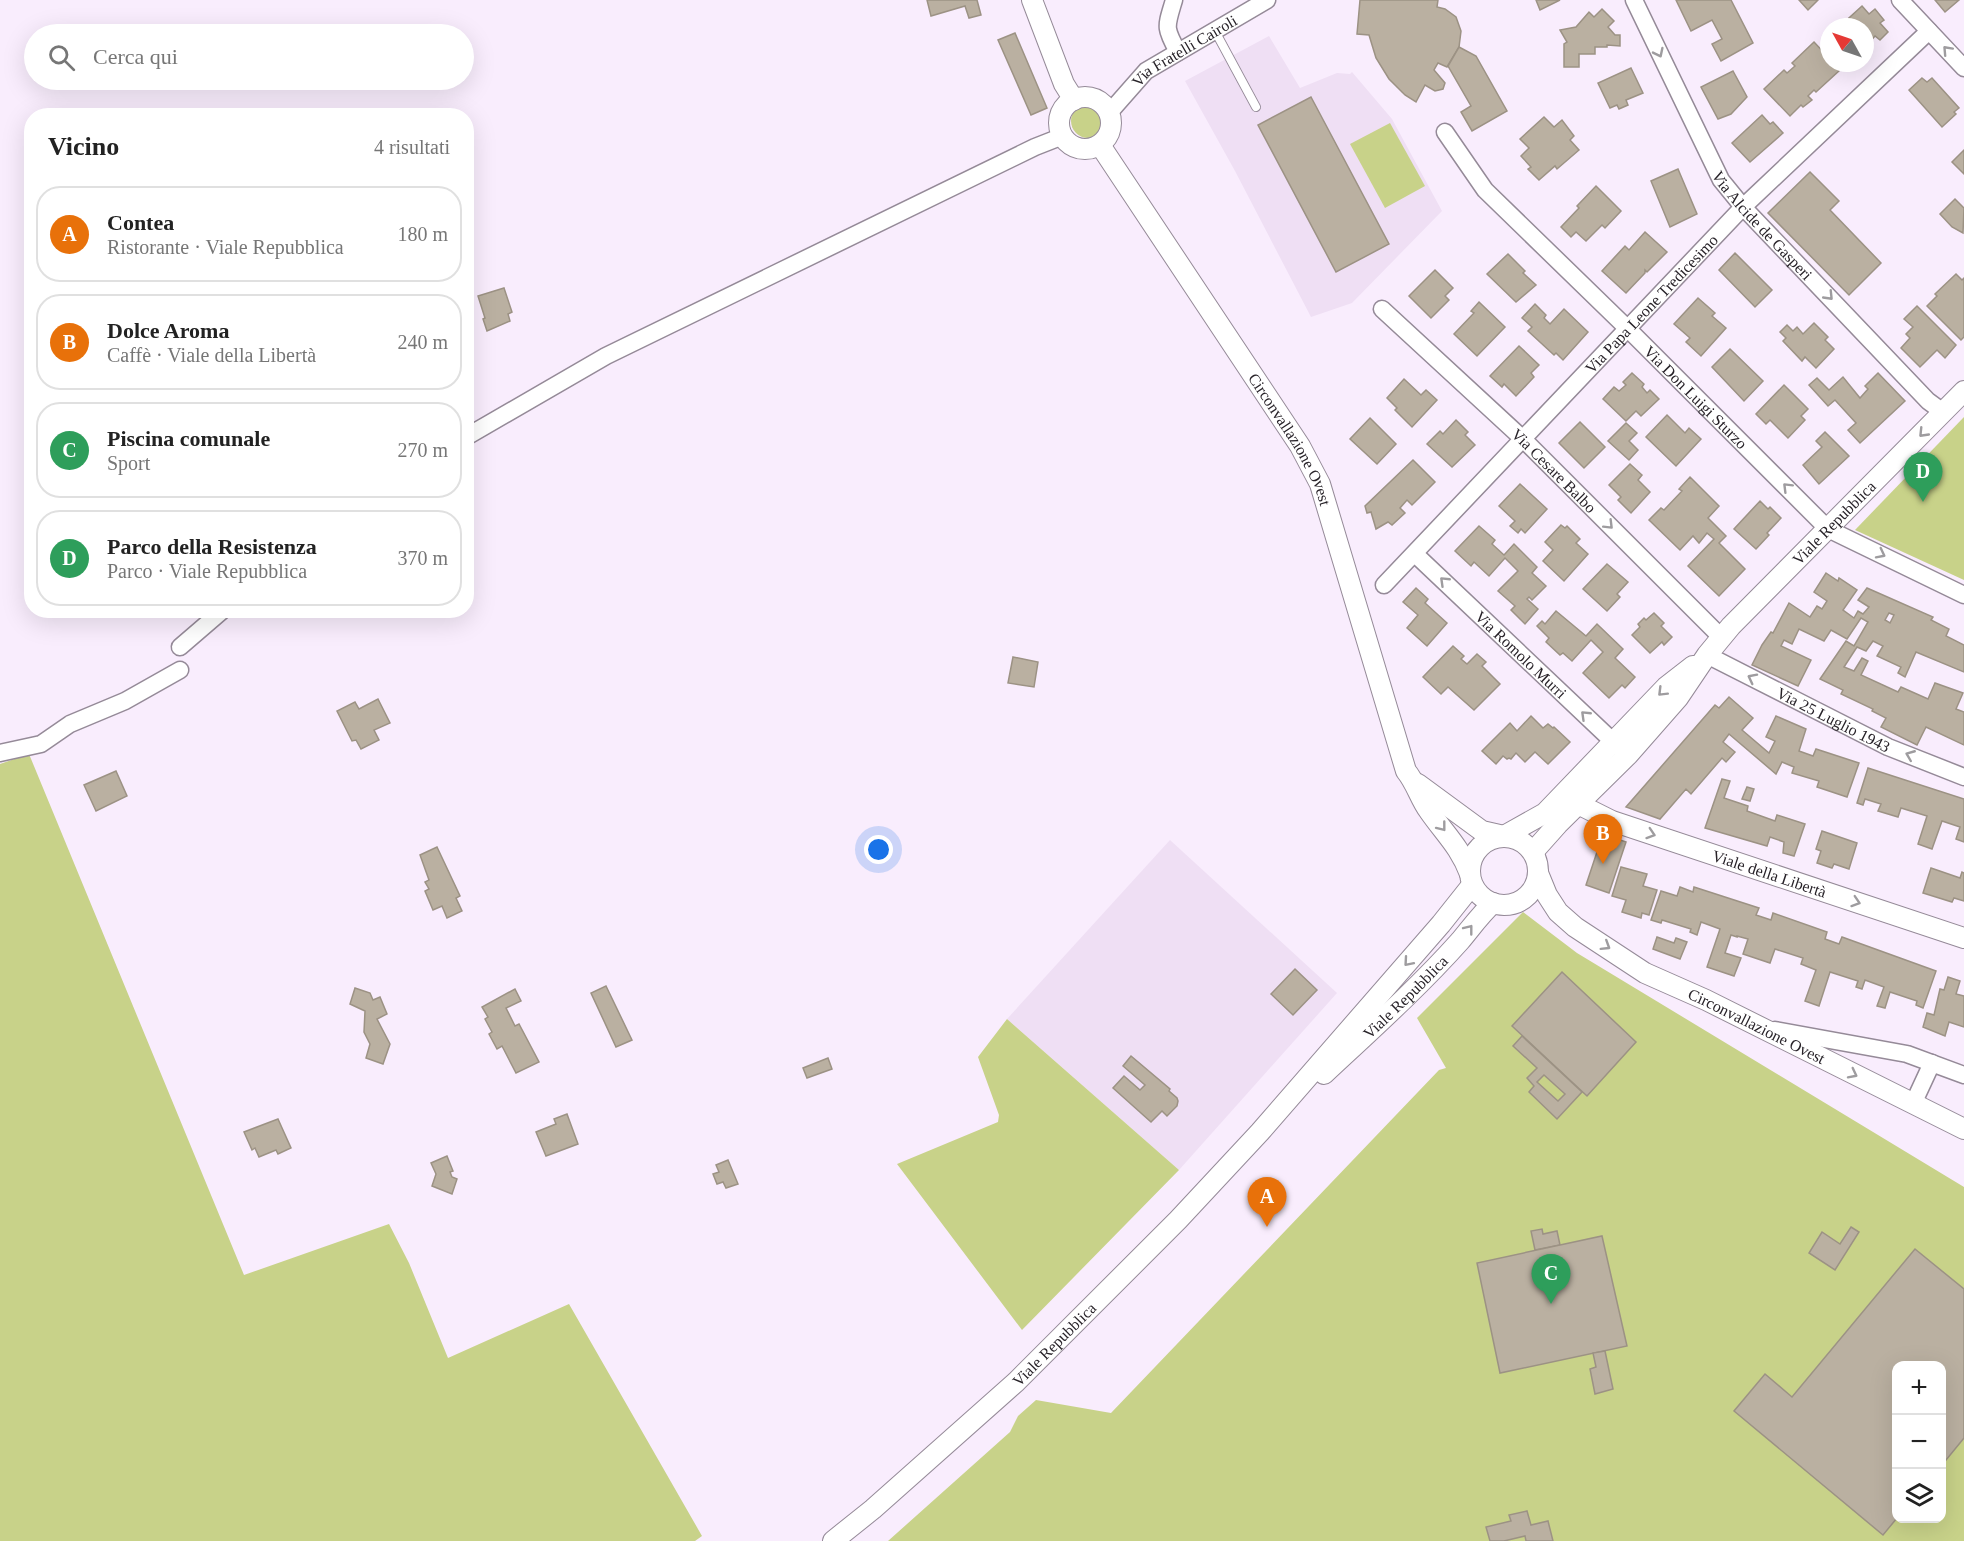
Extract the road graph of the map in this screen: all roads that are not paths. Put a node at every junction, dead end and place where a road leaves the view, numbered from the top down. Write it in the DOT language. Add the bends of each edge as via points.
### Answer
graph roads {
  1 [pos="1032,0"];
  2 [pos="1174,0"];
  3 [pos="1267,0"];
  4 [pos="1634,0"];
  5 [pos="1900,0"];
  6 [pos="1215,31"];
  7 [pos="1929,31"];
  8 [pos="1178,52"];
  9 [pos="1964,68"];
  10 [pos="1074,100"];
  11 [pos="1256,107"];
  12 [pos="1109,113"];
  13 [pos="1445,132"];
  14 [pos="1063,136"];
  15 [pos="1100,144"];
  16 [pos="1743,207"];
  17 [pos="1382,309"];
  18 [pos="1628,329"];
  19 [pos="1964,392"];
  20 [pos="1943,412"];
  21 [pos="474,432"];
  22 [pos="1523,439"];
  23 [pos="1828,528"];
  24 [pos="1415,554"];
  25 [pos="1384,585"];
  26 [pos="1964,595"];
  27 [pos="214,618"];
  28 [pos="1721,637"];
  29 [pos="180,647"];
  30 [pos="1707,655"];
  31 [pos="180,670"];
  32 [pos="1621,749"];
  33 [pos="0,753"];
  34 [pos="1409,775"];
  35 [pos="1964,777"];
  36 [pos="1578,804"];
  37 [pos="1504,837"];
  38 [pos="1533,852"];
  39 [pos="1538,873"];
  40 [pos="1471,879"];
  41 [pos="1501,904"];
  42 [pos="1558,912"];
  43 [pos="1964,938"];
  44 [pos="1763,1028"];
  45 [pos="1932,1063"];
  46 [pos="1964,1075"];
  47 [pos="1913,1104"];
  48 [pos="1964,1129"];
  49 [pos="1260,1132"];
  50 [pos="833,1541"];
  1 -- 10 [label="street" via="1064,84"];
  2 -- 8 [label="street" via="1166,26"];
  3 -- 6 [label="street, Via Fratelli Cairoli"];
  4 -- 16 [label="street, Via Alcide de Gasperi, one-way" via="1721,180"];
  5 -- 7 [label="street"];
  6 -- 8 [label="street, Via Fratelli Cairoli"];
  6 -- 11 [label="lane"];
  9 -- 7 [label="street, one-way"];
  7 -- 16 [label="street, Via Papa Leone Tredicesimo"];
  8 -- 12 [label="street, Via Fratelli Cairoli" via="1146,71"];
  10 -- 12 [label="street" via="1097,100"];
  10 -- 14 [label="street" via="1060,119"];
  12 -- 15 [label="street" via="1110,130"];
  13 -- 18 [label="street, Via Don Luigi Sturzo" via="1485,190"];
  14 -- 15 [label="street" via="1077,148 1089,149"];
  14 -- 21 [label="street" via="606,356"];
  15 -- 34 [label="street, Circonvallazione Ovest" via="1300,446 1320,484"];
  16 -- 18 [label="street, Via Papa Leone Tredicesimo"];
  16 -- 20 [label="street, Via Alcide de Gasperi, one-way" via="1928,401"];
  17 -- 22 [label="street, Via Cesare Balbo"];
  18 -- 22 [label="street, Via Papa Leone Tredicesimo"];
  23 -- 18 [label="street, Via Don Luigi Sturzo, one-way"];
  19 -- 20 [label="street, Viale Repubblica"];
  20 -- 23 [label="street, Viale Repubblica, one-way"];
  22 -- 24 [label="street, Via Papa Leone Tredicesimo"];
  22 -- 28 [label="street, Via Cesare Balbo, one-way"];
  23 -- 26 [label="street, Via Don Luigi Sturzo, one-way"];
  23 -- 28 [label="street, Viale Repubblica"];
  24 -- 25 [label="street, Via Papa Leone Tredicesimo"];
  32 -- 24 [label="street, Via Romolo Murri, one-way"];
  27 -- 29 [label="street"];
  28 -- 30 [label="street, Viale Repubblica"];
  30 -- 32 [label="street, Viale Repubblica" via="1678,698"];
  35 -- 30 [label="street, Via 25 Luglio 1943, one-way" via="1888,747"];
  31 -- 33 [label="street" via="125,701 70,724 41,744"];
  32 -- 36 [label="street, Viale Repubblica"];
  32 -- 37 [label="street, Viale Repubblica" via="1545,813"];
  34 -- 37 [label="street" via="1482,831"];
  34 -- 40 [label="street, Circonvallazione Ovest, one-way" via="1428,810 1463,855"];
  36 -- 38 [label="street, Viale Repubblica"];
  36 -- 43 [label="street, Viale della Libertà, one-way" via="1612,821"];
  37 -- 38 [label="street" via="1515,838"];
  37 -- 40 [label="street" via="1493,838 1475,852 1470,863"];
  38 -- 39 [label="street"];
  39 -- 41 [label="street" via="1529,894 1520,901"];
  39 -- 42 [label="street, Circonvallazione Ovest"];
  40 -- 41 [label="street" via="1479,894"];
  40 -- 49 [label="street, Viale Repubblica, one-way" via="1441,924"];
  41 -- 42 [label="street"];
  49 -- 41 [label="street, Viale Repubblica, one-way" via="1382,1021 1461,940 1479,916"];
  42 -- 44 [label="street, Circonvallazione Ovest, one-way" via="1645,973"];
  44 -- 45 [label="street" via="1907,1054"];
  44 -- 47 [label="street, Circonvallazione Ovest, one-way"];
  45 -- 46 [label="street"];
  45 -- 47 [label="street"];
  47 -- 48 [label="street, Circonvallazione Ovest"];
  49 -- 50 [label="street, Viale Repubblica" via="1016,1382"];
}
